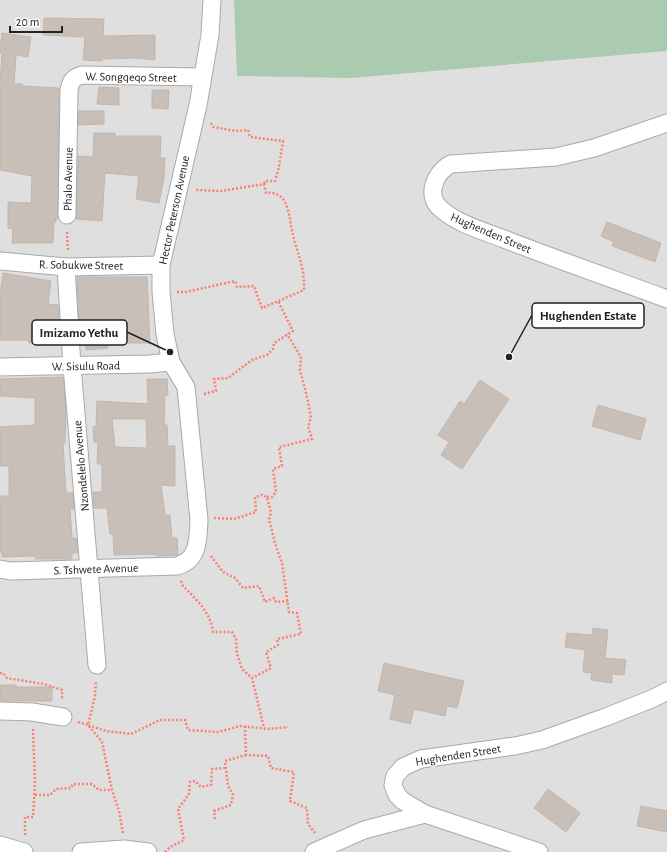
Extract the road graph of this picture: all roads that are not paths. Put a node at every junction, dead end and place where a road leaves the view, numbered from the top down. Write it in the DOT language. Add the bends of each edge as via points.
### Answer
graph roads {
  1 [pos="212,0"];
  2 [pos="202,78"];
  3 [pos="69,91"];
  4 [pos="667,123"];
  5 [pos="67,215"];
  6 [pos="0,261"];
  7 [pos="161,265"];
  8 [pos="66,267"];
  9 [pos="667,299"];
  10 [pos="171,362"];
  11 [pos="0,366"];
  12 [pos="72,366"];
  13 [pos="187,559"];
  14 [pos="0,569"];
  15 [pos="90,569"];
  16 [pos="97,665"];
  17 [pos="667,691"];
  18 [pos="0,711"];
  19 [pos="63,717"];
  20 [pos="425,814"];
  21 [pos="0,845"];
  22 [pos="319,850"];
  23 [pos="23,852"];
  24 [pos="82,852"];
  25 [pos="148,852"];
  26 [pos="539,852"];
  1 -- 2 [label="street, Hector Peterson Avenue" via="210,35"];
  2 -- 3 [label="street, W. Songqeqo Street" via="82,75 72,80"];
  2 -- 7 [label="street, Hector Peterson Avenue"];
  3 -- 5 [label="street, Phalo Avenue"];
  4 -- 9 [label="street, Hughenden Street" via="594,148 556,157 451,164 434,183 433,191 439,208 466,224 562,262"];
  6 -- 8 [label="street, R. Sobukwe Street"];
  7 -- 8 [label="street, R. Sobukwe Street"];
  7 -- 10 [label="street, Hector Peterson Avenue" via="162,314"];
  8 -- 12 [label="street, Nzondelelo Avenue"];
  10 -- 12 [label="street, W. Sisulu Road"];
  10 -- 13 [label="street, Hector Peterson Avenue" via="186,387 199,520 198,541"];
  11 -- 12 [label="street, W. Sisulu Road"];
  12 -- 15 [label="street, Nzondelelo Avenue"];
  13 -- 15 [label="street, S. Tshwete Avenue"];
  14 -- 15 [label="street, S. Tshwete Avenue"];
  15 -- 16 [label="street, Nzondelelo Avenue"];
  17 -- 20 [label="street, Hughenden Street" via="542,740 421,759 406,764 395,776 393,785 403,801"];
  18 -- 19 [label="street" via="32,712"];
  20 -- 22 [label="street" via="364,830"];
  20 -- 26 [label="street, Hughenden Street"];
  21 -- 23 [label="street"];
  24 -- 25 [label="street" via="124,849"];
}
